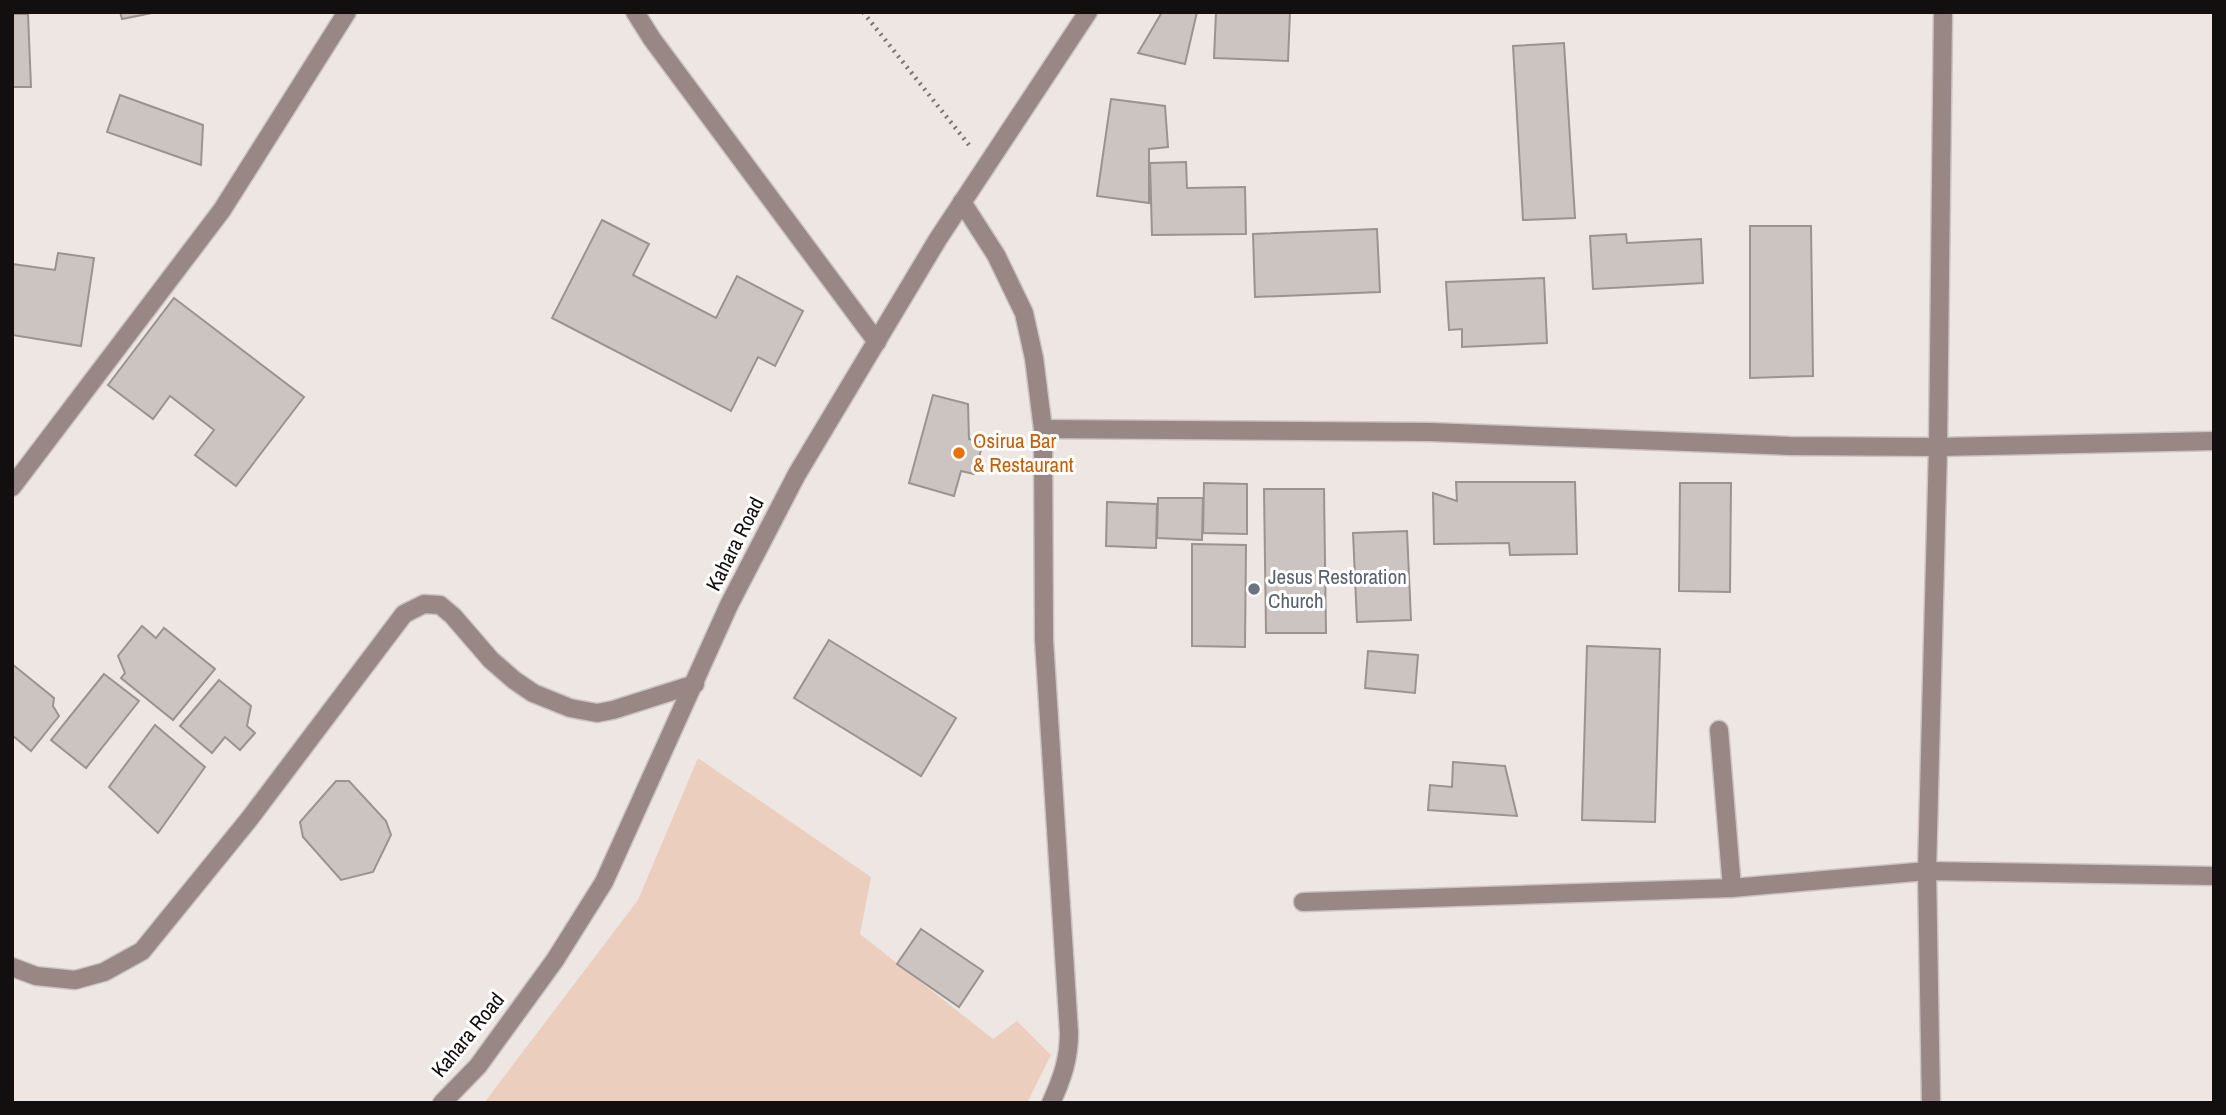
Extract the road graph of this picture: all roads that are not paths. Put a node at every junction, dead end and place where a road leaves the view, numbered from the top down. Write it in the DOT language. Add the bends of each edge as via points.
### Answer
graph roads {
  1 [pos="347,12"];
  2 [pos="635,12"];
  3 [pos="1088,12"];
  4 [pos="1943,12"];
  5 [pos="962,202"];
  6 [pos="877,342"];
  7 [pos="1043,429"];
  8 [pos="2214,441"];
  9 [pos="1938,447"];
  10 [pos="12,487"];
  11 [pos="695,684"];
  12 [pos="1719,730"];
  13 [pos="1927,871"];
  14 [pos="2214,876"];
  15 [pos="1732,888"];
  16 [pos="1303,902"];
  17 [pos="12,967"];
  18 [pos="442,1103"];
  19 [pos="1051,1103"];
  20 [pos="1931,1103"];
  1 -- 10 [label="street" via="222,210"];
  2 -- 6 [label="street"];
  3 -- 5 [label="street, Kahara Road"];
  4 -- 9 [label="street"];
  5 -- 6 [label="street, Kahara Road"];
  5 -- 7 [label="street" via="996,254 1024,313"];
  6 -- 11 [label="street, Kahara Road" via="761,540"];
  7 -- 9 [label="street" via="1430,432"];
  7 -- 19 [label="street" via="1044,640 1069,1033 1069,1056"];
  8 -- 9 [label="street"];
  9 -- 13 [label="street"];
  11 -- 17 [label="street" via="597,713 570,708 514,680 453,616 439,605 424,604 404,614 250,818 142,951 104,972 75,980 36,976"];
  11 -- 18 [label="street, Kahara Road" via="604,882 478,1066"];
  12 -- 15 [label="street"];
  13 -- 14 [label="street"];
  13 -- 15 [label="street"];
  13 -- 20 [label="street"];
  15 -- 16 [label="street"];
}
